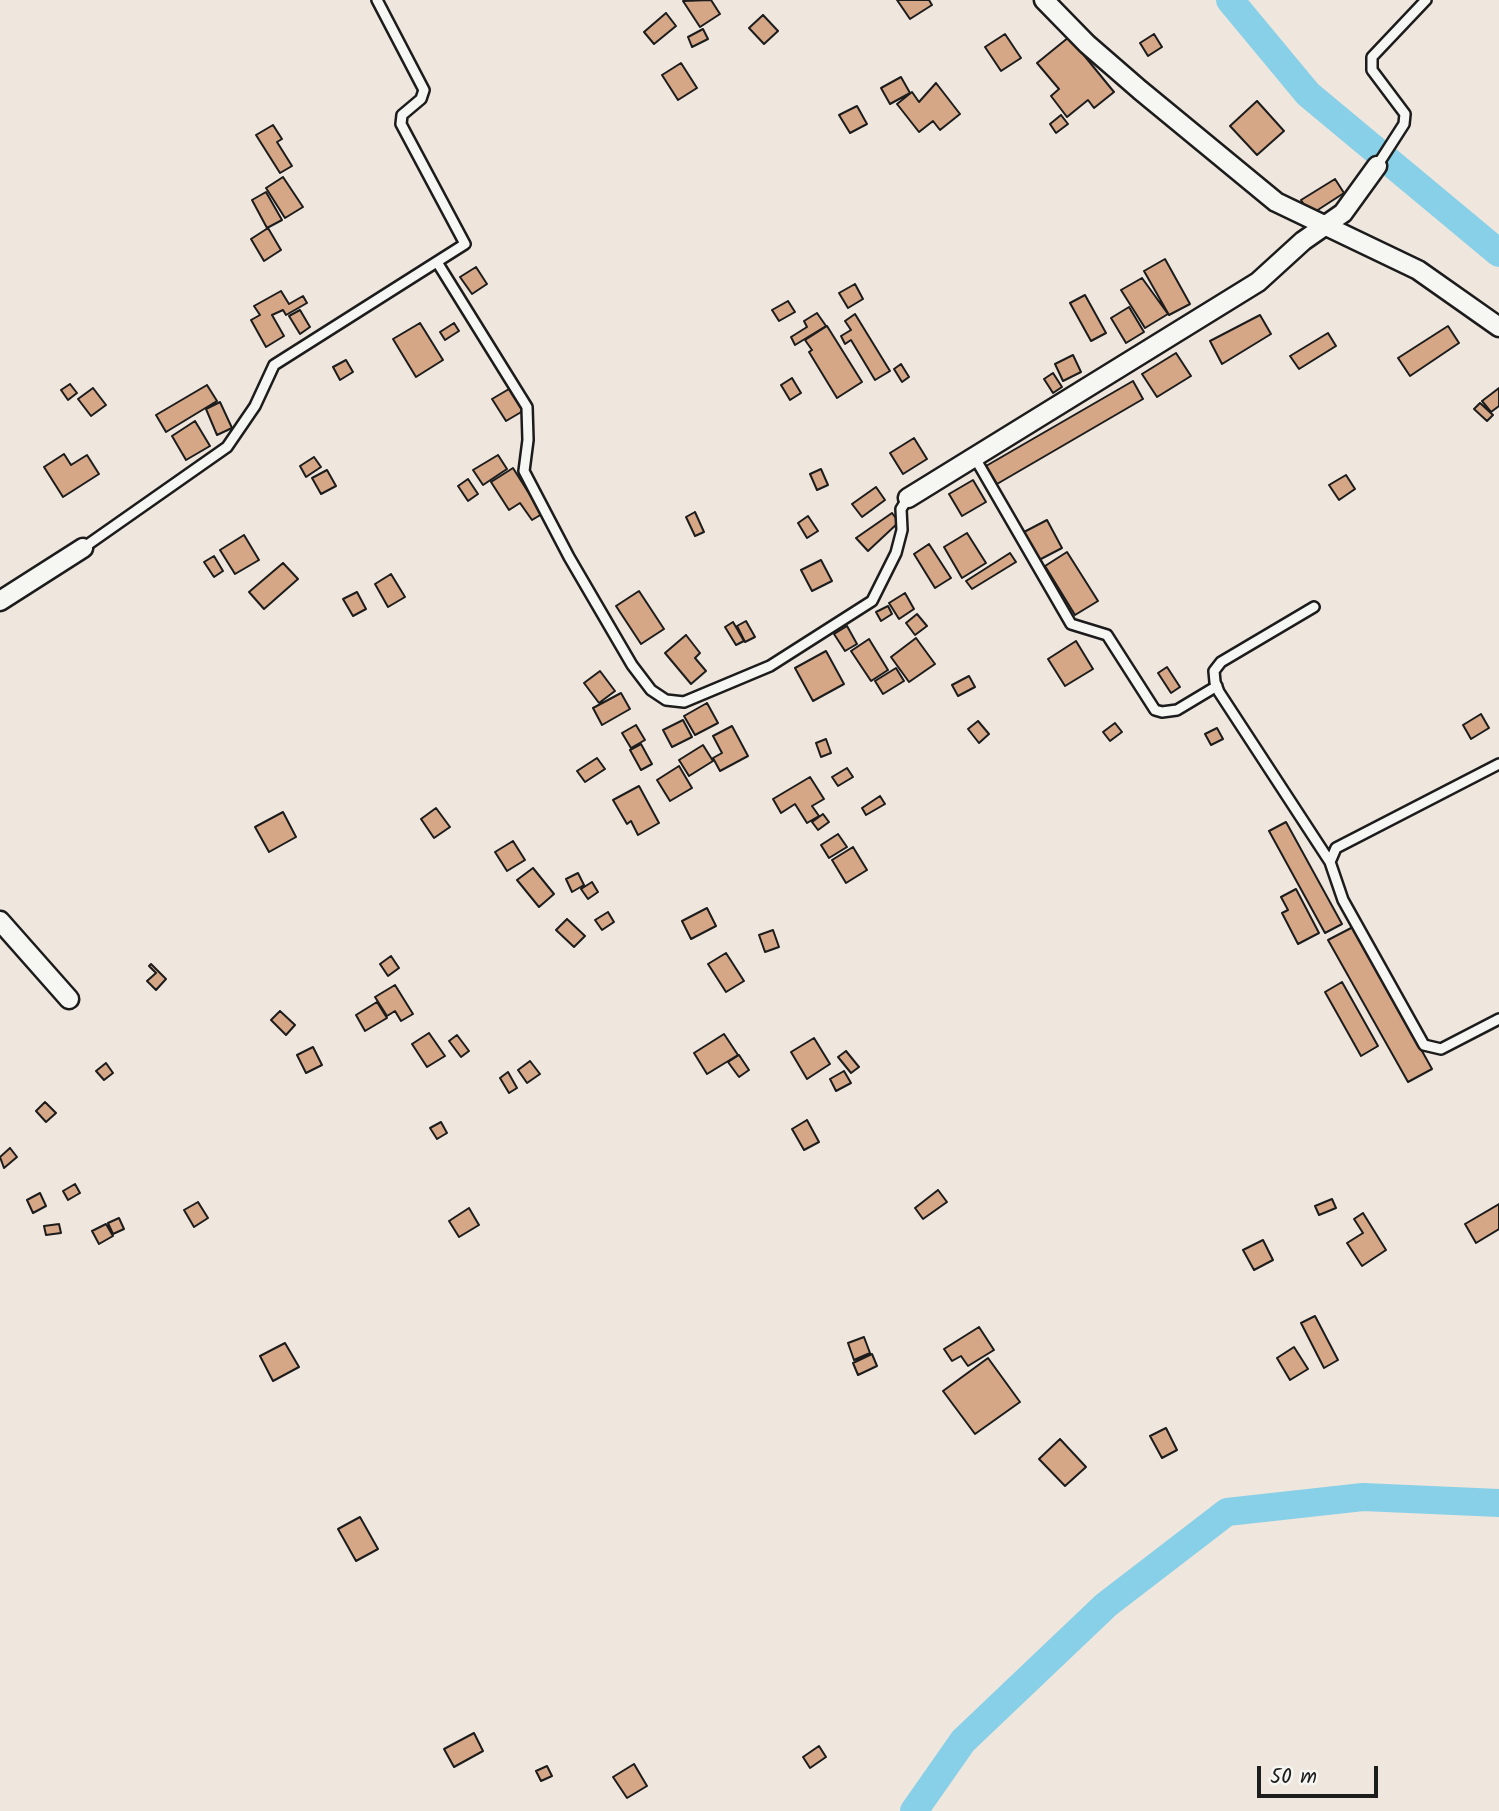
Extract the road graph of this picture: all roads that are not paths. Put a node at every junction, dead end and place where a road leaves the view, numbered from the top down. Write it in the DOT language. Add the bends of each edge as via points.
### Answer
graph roads {
  1 [pos="377,0"];
  2 [pos="1044,0"];
  3 [pos="1426,0"];
  4 [pos="1377,166"];
  5 [pos="1324,227"];
  6 [pos="438,262"];
  7 [pos="1499,327"];
  8 [pos="975,458"];
  9 [pos="908,498"];
  10 [pos="83,548"];
  11 [pos="0,601"];
  12 [pos="1314,607"];
  13 [pos="1217,686"];
  14 [pos="1499,764"];
  15 [pos="1330,862"];
  16 [pos="0,921"];
  17 [pos="69,999"];
  18 [pos="1499,1019"];
  1 -- 6 [label="lane" via="424,90 421,99 402,115 401,124 466,242"];
  2 -- 5 [label="street" via="1129,81 1276,202"];
  3 -- 4 [label="lane" via="1372,57 1374,74 1405,114 1404,124"];
  4 -- 5 [label="street" via="1343,213"];
  5 -- 7 [label="street" via="1418,270"];
  5 -- 8 [label="street" via="1258,282"];
  6 -- 9 [label="lane" via="527,407 524,471 632,665 651,690 666,700 684,702 770,666 872,601 896,553 901,509"];
  6 -- 10 [label="lane" via="274,365 255,406 226,447"];
  8 -- 9 [label="street"];
  8 -- 13 [label="lane" via="1071,624 1107,635 1155,709 1172,711"];
  10 -- 11 [label="street"];
  12 -- 13 [label="lane" via="1221,662 1214,671"];
  13 -- 15 [label="lane"];
  14 -- 15 [label="lane" via="1336,848"];
  15 -- 18 [label="lane" via="1343,900 1424,1045 1441,1049"];
  16 -- 17 [label="street"];
}
